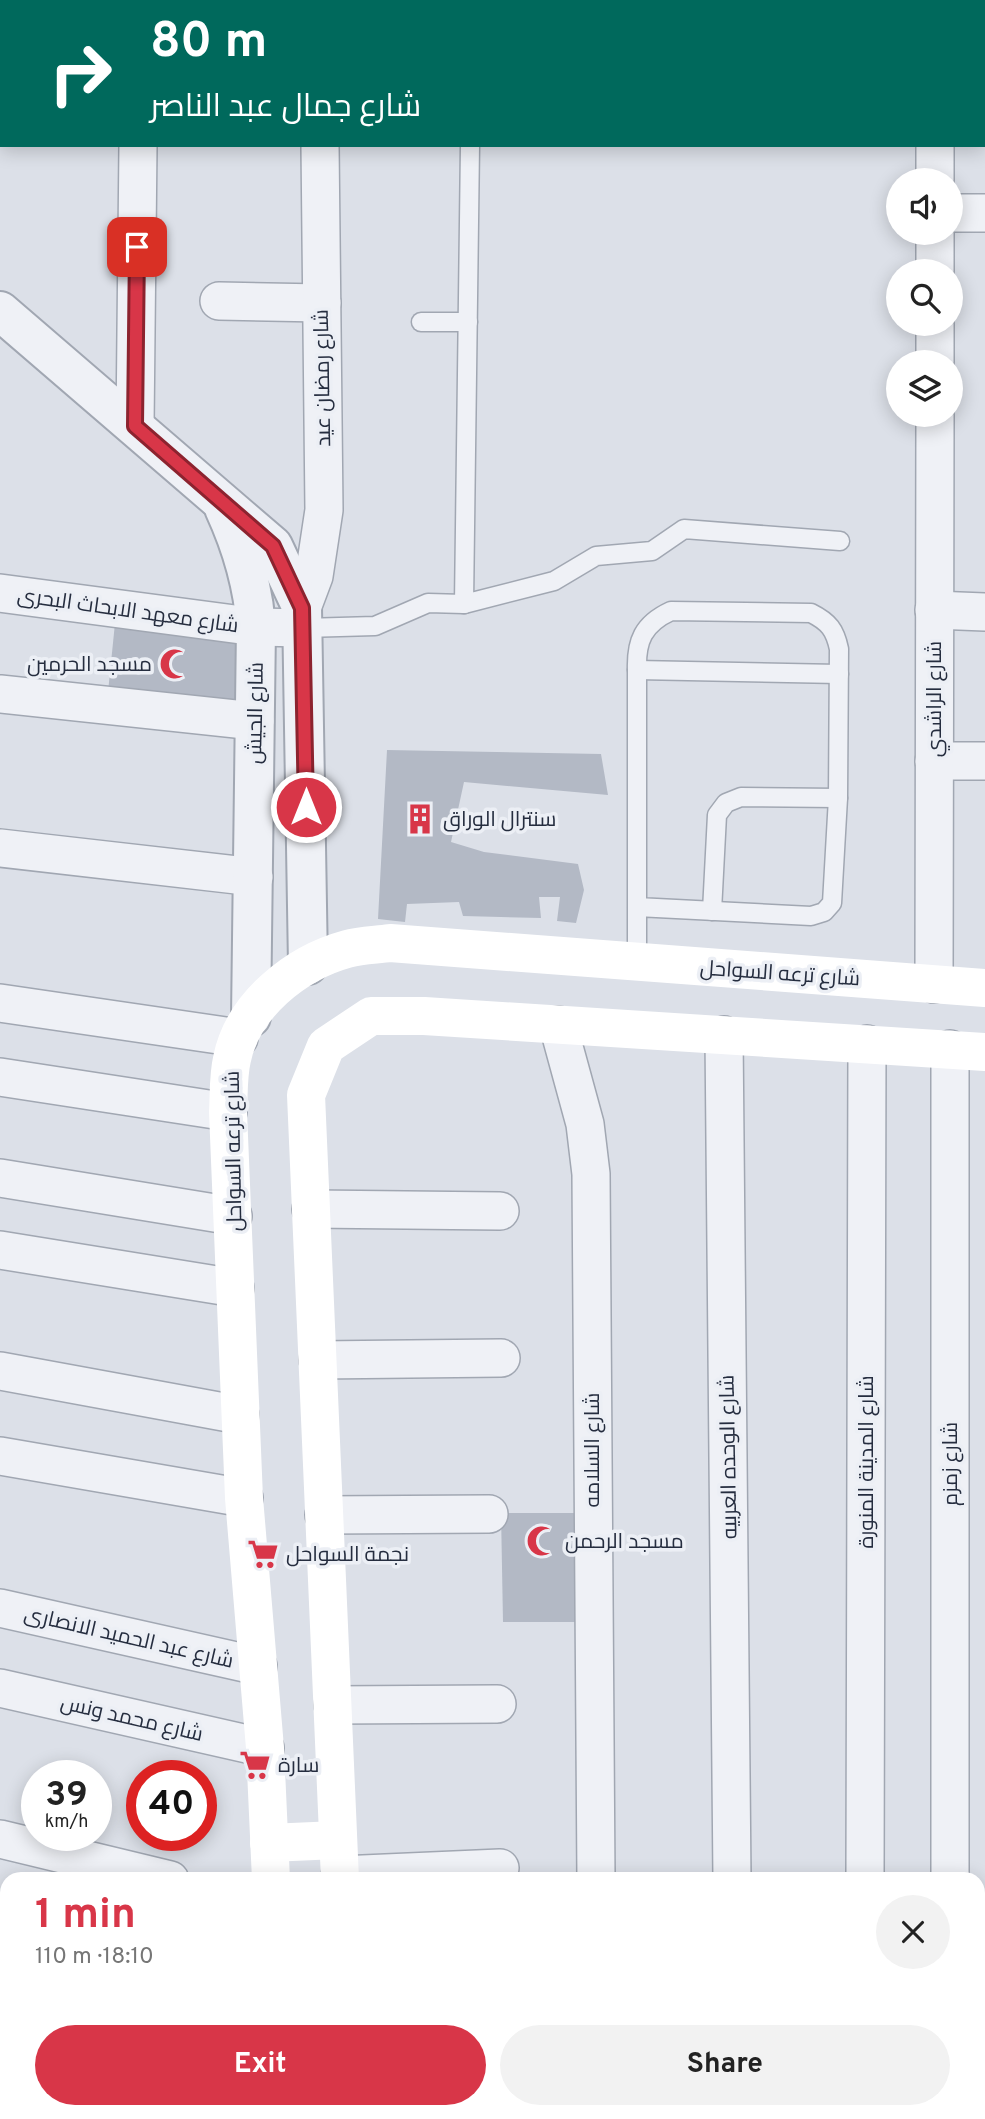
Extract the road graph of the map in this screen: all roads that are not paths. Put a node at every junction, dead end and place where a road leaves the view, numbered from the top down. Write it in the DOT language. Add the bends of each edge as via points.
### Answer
graph roads {
  1 [pos="138,147"];
  2 [pos="320,147"];
  3 [pos="470,147"];
  4 [pos="935,147"];
  5 [pos="935,168"];
  6 [pos="963,213"];
  7 [pos="985,213"];
  8 [pos="219,301"];
  9 [pos="321,303"];
  10 [pos="0,312"];
  11 [pos="421,322"];
  12 [pos="468,322"];
  13 [pos="135,426"];
  14 [pos="935,427"];
  15 [pos="221,500"];
  16 [pos="840,541"];
  17 [pos="0,593"];
  18 [pos="464,604"];
  19 [pos="934,610"];
  20 [pos="985,612"];
  21 [pos="303,618"];
  22 [pos="256,627"];
  23 [pos="637,670"];
  24 [pos="839,674"];
  25 [pos="0,694"];
  26 [pos="255,720"];
  27 [pos="934,761"];
  28 [pos="985,761"];
  29 [pos="838,798"];
  30 [pos="0,848"];
  31 [pos="254,877"];
  32 [pos="636,907"];
  33 [pos="712,911"];
  34 [pos="637,962"];
  35 [pos="308,965"];
  36 [pos="934,984"];
  37 [pos="985,988"];
  38 [pos="0,1003"];
  39 [pos="558,1025"];
  40 [pos="245,1027"];
  41 [pos="723,1035"];
  42 [pos="867,1044"];
  43 [pos="967,1050"];
  44 [pos="0,1077"];
  45 [pos="228,1112"];
  46 [pos="0,1178"];
  47 [pos="311,1209"];
  48 [pos="500,1211"];
  49 [pos="233,1216"];
  50 [pos="0,1250"];
  51 [pos="235,1288"];
  52 [pos="501,1358"];
  53 [pos="318,1360"];
  54 [pos="0,1371"];
  55 [pos="240,1415"];
  56 [pos="0,1456"];
  57 [pos="244,1498"];
  58 [pos="489,1514"];
  59 [pos="324,1515"];
  60 [pos="0,1608"];
  61 [pos="258,1666"];
  62 [pos="0,1688"];
  63 [pos="497,1703"];
  64 [pos="333,1704"];
  65 [pos="265,1748"];
  66 [pos="0,1839"];
  67 [pos="270,1861"];
  68 [pos="339,1865"];
  69 [pos="500,1868"];
  70 [pos="137,1872"];
  71 [pos="596,1872"];
  72 [pos="732,1872"];
  73 [pos="865,1872"];
  74 [pos="950,1872"];
  1 -- 13 [label="street"];
  2 -- 9 [label="street, شارع رمضان عيد"];
  3 -- 12 [label="lane"];
  4 -- 5 [label="street"];
  6 -- 7 [label="street"];
  8 -- 9 [label="street"];
  9 -- 21 [label="street, شارع رمضان عيد" via="324,510"];
  10 -- 13 [label="street, شارع الجيش"];
  11 -- 12 [label="lane"];
  12 -- 18 [label="lane"];
  13 -- 15 [label="street, شارع الجيش"];
  14 -- 19 [label="street, شارع الراشدي"];
  15 -- 21 [label="street, شارع الجيش" via="273,546"];
  15 -- 22 [label="street, شارع الجيش" via="243,549"];
  16 -- 18 [label="lane" via="684,529 652,551 596,556 554,581"];
  17 -- 22 [label="street, شارع معهد الابحاث البحرى"];
  18 -- 21 [label="lane" via="428,603 375,626"];
  19 -- 20 [label="street"];
  19 -- 27 [label="street, شارع الراشدي"];
  21 -- 22 [label="street, شارع معهد الابحاث البحرى"];
  21 -- 35 [label="street, شارع الجيش"];
  22 -- 26 [label="street, شارع الجيش"];
  23 -- 24 [label="lane"];
  23 -- 24 [label="lane" via="636,650 642,633 654,619 671,611 811,613 836,633"];
  23 -- 32 [label="lane"];
  24 -- 29 [label="lane"];
  25 -- 26 [label="street"];
  26 -- 31 [label="street, شارع الجيش"];
  27 -- 28 [label="street"];
  27 -- 36 [label="street, شارع الراشدي"];
  29 -- 33 [label="lane" via="741,797 726,803 716,815"];
  29 -- 33 [label="lane" via="835,890 824,912 811,916"];
  30 -- 31 [label="street"];
  31 -- 40 [label="street, شارع الجيش"];
  32 -- 33 [label="lane"];
  32 -- 34 [label="lane"];
  34 -- 35 [label="main road, شارع ترعه السواحل" via="390,943 347,949"];
  34 -- 36 [label="main road, شارع ترعه السواحل"];
  35 -- 40 [label="main road, شارع ترعه السواحل" via="267,996"];
  36 -- 37 [label="main road, شارع ترعه السواحل"];
  38 -- 40 [label="street"];
  39 -- 41 [label="main road"];
  39 -- 47 [label="main road" via="371,1016 326,1046 306,1095"];
  39 -- 71 [label="street, شارع السلامه" via="585,1124 591,1174"];
  40 -- 45 [label="main road, شارع ترعه السواحل" via="232,1060"];
  41 -- 42 [label="main road"];
  41 -- 72 [label="street, شارع الوحده العربيه"];
  42 -- 43 [label="main road"];
  42 -- 73 [label="street, شارع المدينة المنورة"];
  43 -- 74 [label="street, شارع زمزم"];
  44 -- 45 [label="street"];
  45 -- 49 [label="main road, شارع ترعه السواحل"];
  46 -- 49 [label="street"];
  47 -- 48 [label="street"];
  47 -- 53 [label="main road"];
  49 -- 51 [label="main road, شارع ترعه السواحل"];
  50 -- 51 [label="street"];
  51 -- 55 [label="main road, شارع ترعه السواحل"];
  52 -- 53 [label="street"];
  53 -- 59 [label="main road"];
  54 -- 55 [label="street"];
  55 -- 57 [label="main road, شارع ترعه السواحل"];
  56 -- 57 [label="street"];
  57 -- 61 [label="main road, شارع ترعه السواحل"];
  58 -- 59 [label="street"];
  59 -- 64 [label="main road"];
  60 -- 61 [label="street, شارع عبد الحميد الانصارى"];
  61 -- 65 [label="main road, شارع ترعه السواحل"];
  62 -- 65 [label="street, شارع محمد ونس"];
  63 -- 64 [label="street"];
  64 -- 68 [label="main road"];
  65 -- 67 [label="main road, شارع ترعه السواحل"];
  66 -- 70 [label="street"];
  67 -- 68 [label="main road"];
  68 -- 69 [label="street"];
}
